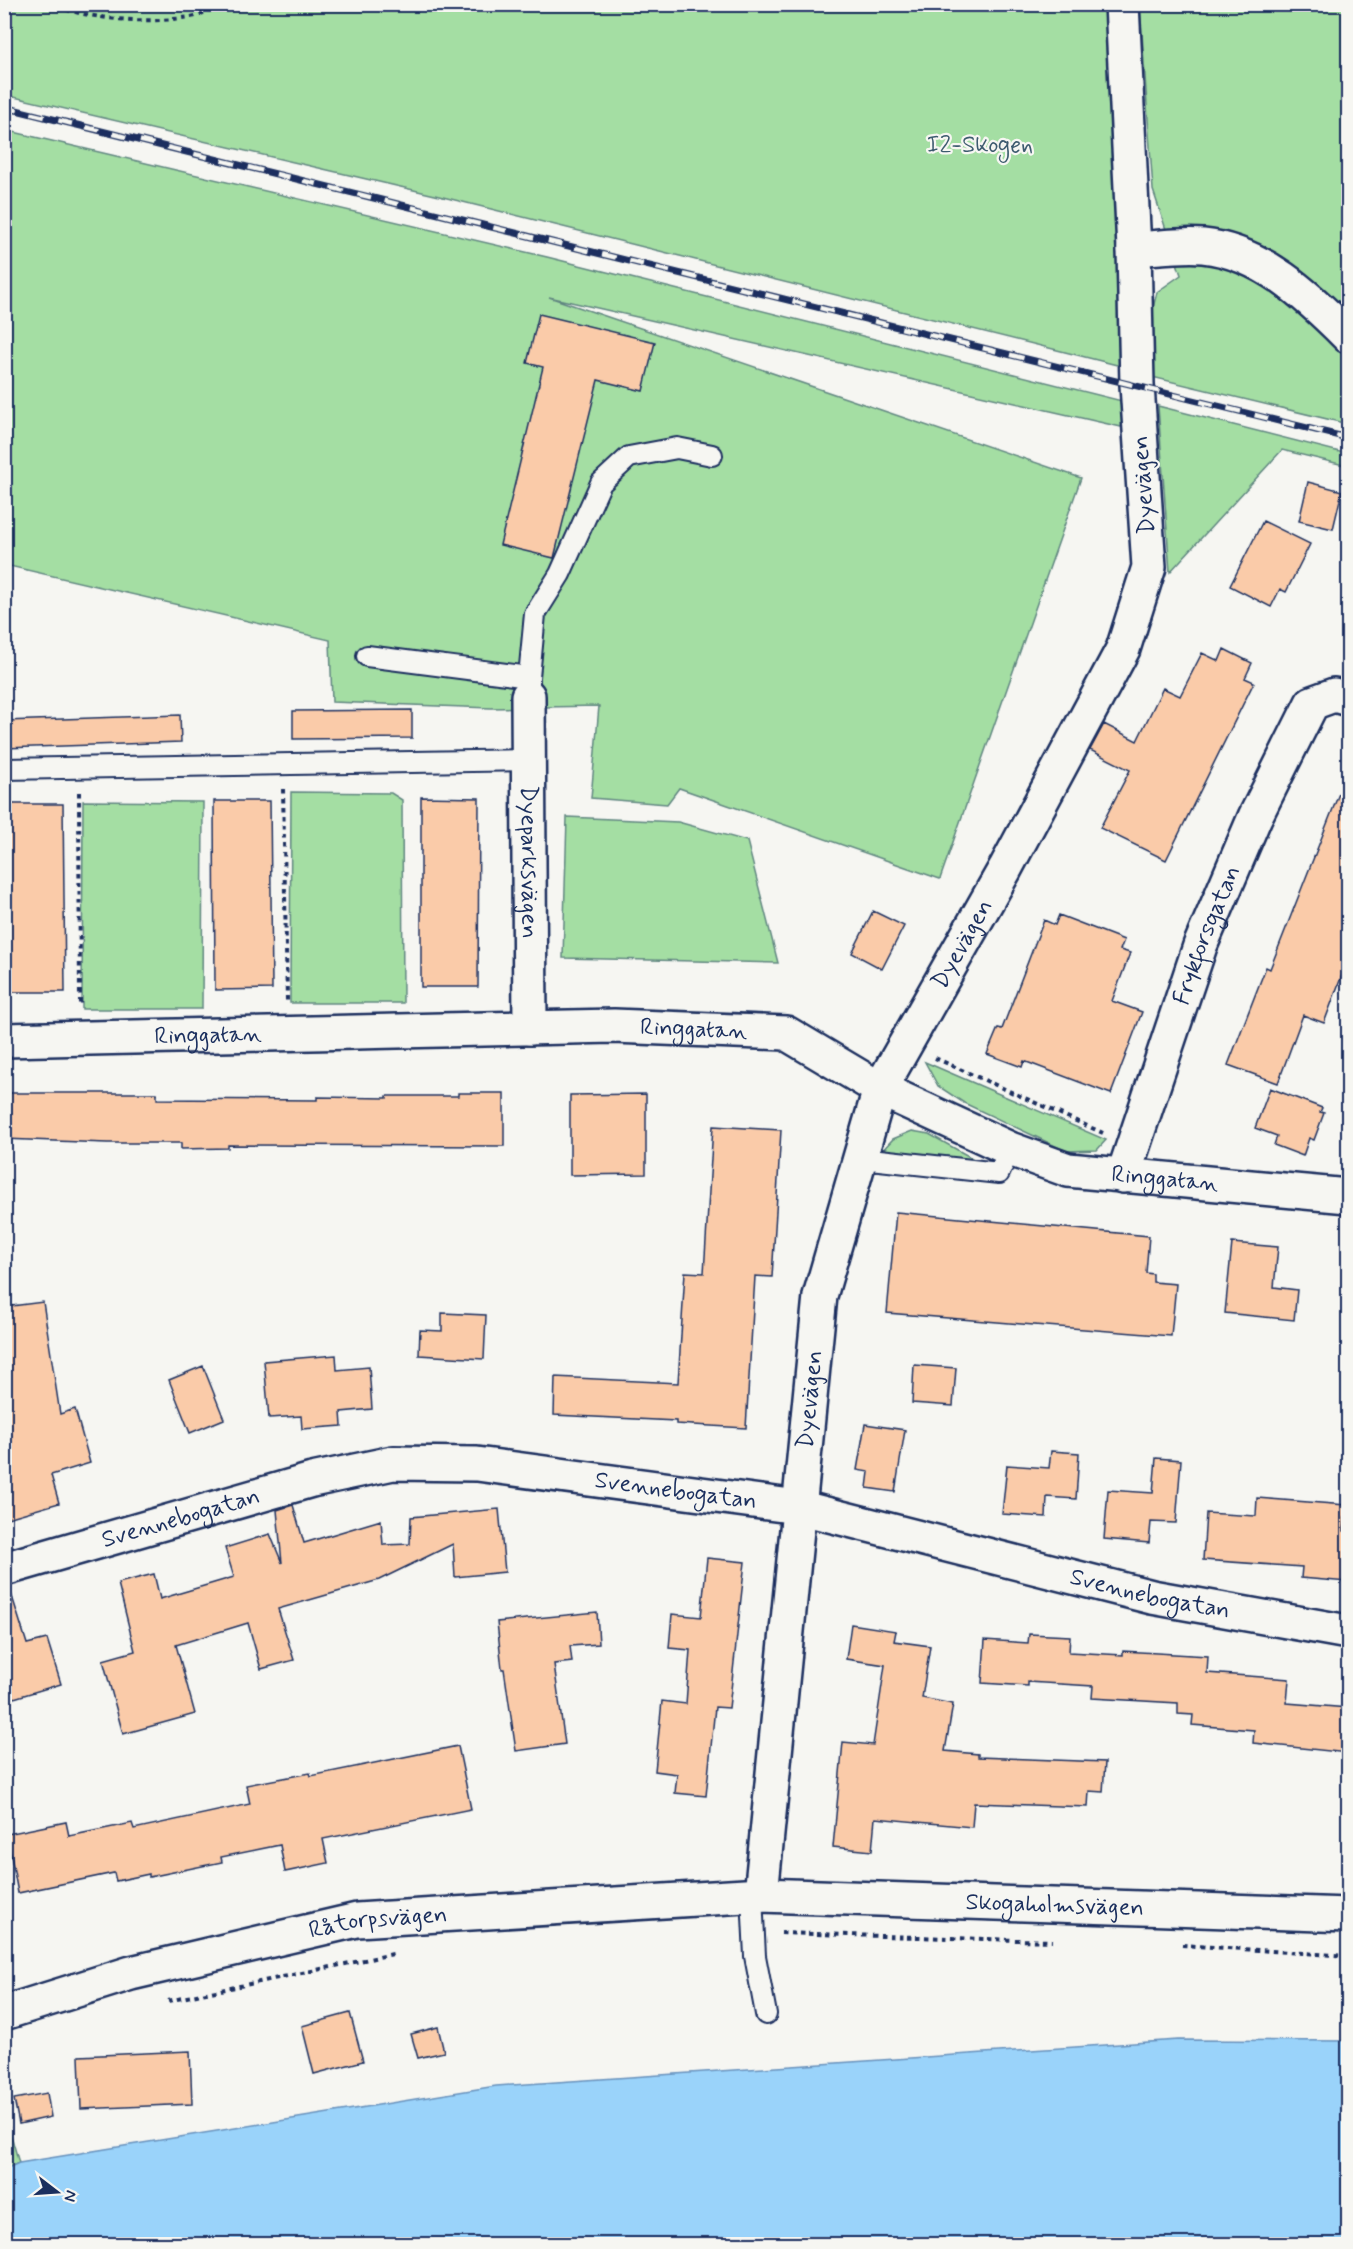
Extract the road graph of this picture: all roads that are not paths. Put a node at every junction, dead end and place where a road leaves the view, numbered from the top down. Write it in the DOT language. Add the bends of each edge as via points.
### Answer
graph roads {
  1 [pos="1122,4"];
  2 [pos="1134,249"];
  3 [pos="1348,336"];
  4 [pos="712,455"];
  5 [pos="367,656"];
  6 [pos="529,687"];
  7 [pos="1348,699"];
  8 [pos="529,760"];
  9 [pos="4,769"];
  10 [pos="530,1028"];
  11 [pos="4,1040"];
  12 [pos="880,1089"];
  13 [pos="1010,1149"];
  14 [pos="861,1158"];
  15 [pos="1128,1161"];
  16 [pos="1348,1196"];
  17 [pos="798,1507"];
  18 [pos="4,1569"];
  19 [pos="1348,1632"];
  20 [pos="757,1896"];
  21 [pos="1348,1915"];
  22 [pos="4,2013"];
  23 [pos="766,2014"];
  1 -- 2 [label="street, Dyevägen"];
  2 -- 3 [label="street" via="1202,246 1242,254 1280,276"];
  2 -- 12 [label="street, Dyevägen" via="1137,385 1149,567 1123,648"];
  4 -- 6 [label="lane" via="677,447 629,457 601,483 560,574 535,614"];
  5 -- 6 [label="lane"];
  6 -- 8 [label="street, Dyeparksvägen"];
  7 -- 15 [label="street, Frykforsgatan" via="1334,696 1312,703 1255,818 1200,946"];
  8 -- 9 [label="lane"];
  8 -- 10 [label="street, Dyeparksvägen"];
  10 -- 11 [label="street, Ringgatan"];
  10 -- 12 [label="street, Ringgatan" via="614,1026 786,1033"];
  12 -- 13 [label="street, Ringgatan"];
  12 -- 14 [label="street, Dyevägen"];
  13 -- 14 [label="lane" via="999,1173"];
  13 -- 15 [label="street, Ringgatan" via="1068,1170"];
  14 -- 17 [label="street, Dyevägen" via="820,1296"];
  15 -- 16 [label="street, Ringgatan"];
  17 -- 18 [label="street, Svennebogatan" via="477,1464 393,1463 312,1480"];
  17 -- 19 [label="street, Svennebogatan" via="1152,1597"];
  17 -- 20 [label="street, Dyevägen"];
  20 -- 21 [label="street, Skogaholmsvägen"];
  20 -- 22 [label="street, Råtorpsvägen" via="357,1920 132,1972"];
  20 -- 23 [label="lane" via="753,1932"];
}
